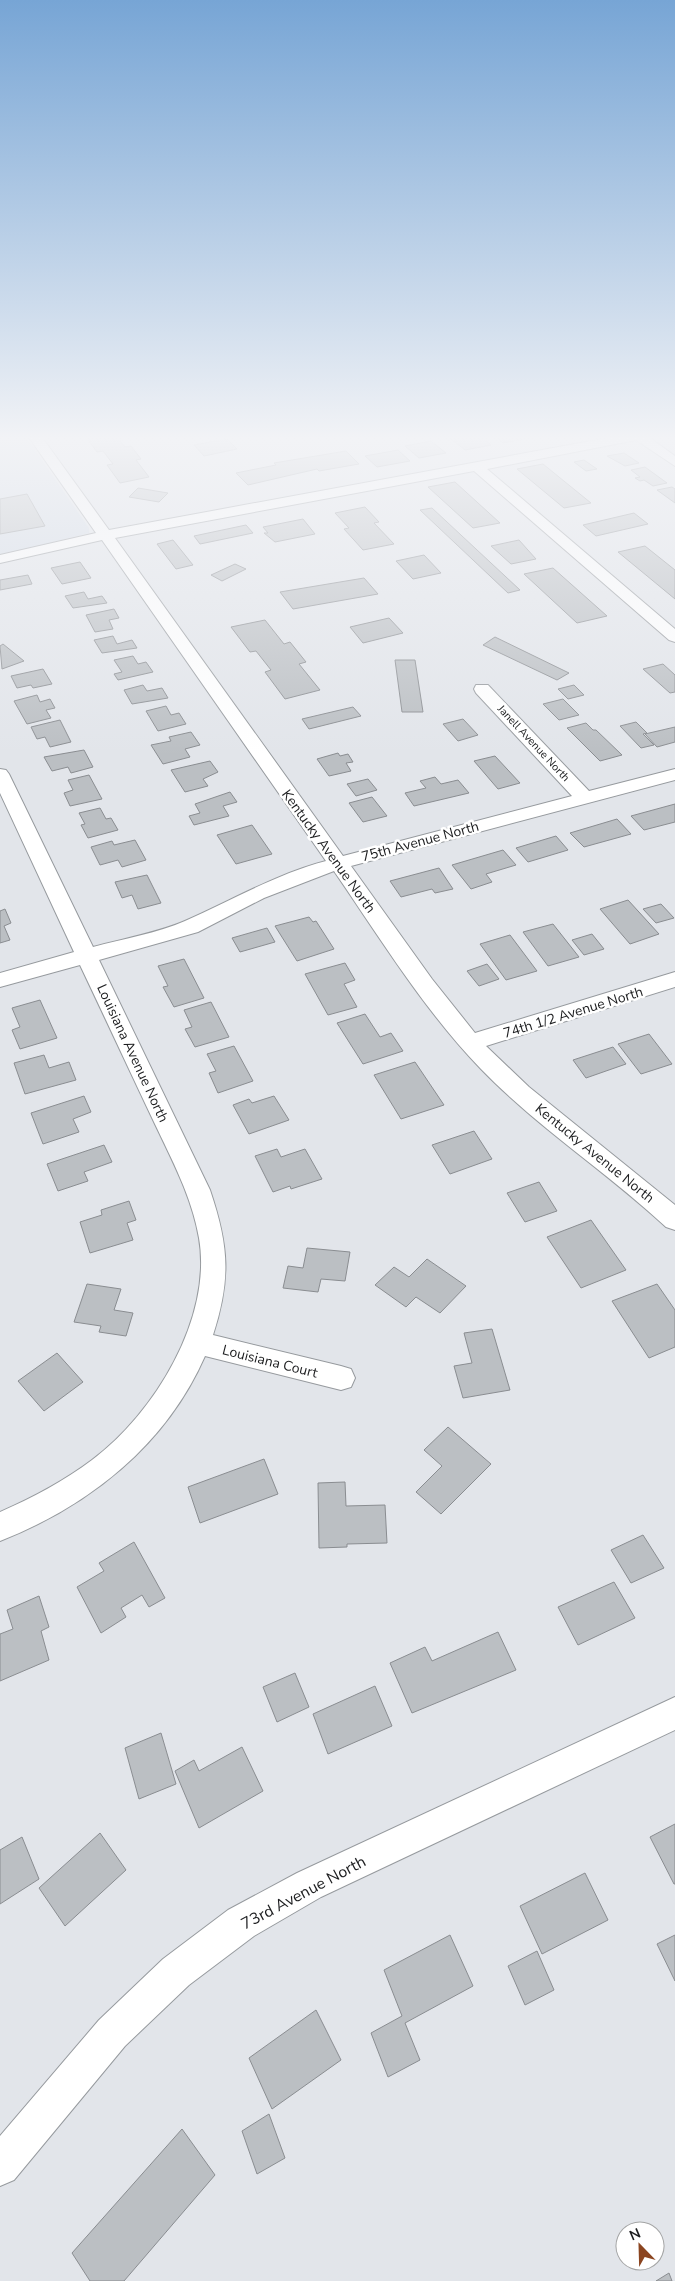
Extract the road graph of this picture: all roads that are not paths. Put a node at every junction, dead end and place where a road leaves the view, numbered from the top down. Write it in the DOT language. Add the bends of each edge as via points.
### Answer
graph roads {
  1 [pos="73,542"];
  2 [pos="111,542"];
  3 [pos="565,542"];
  4 [pos="0,559"];
  5 [pos="675,637"];
  6 [pos="482,689"];
  7 [pos="0,774"];
  8 [pos="675,774"];
  9 [pos="585,798"];
  10 [pos="338,863"];
  11 [pos="87,957"];
  12 [pos="675,979"];
  13 [pos="0,980"];
  14 [pos="470,1043"];
  15 [pos="675,1220"];
  16 [pos="198,1343"];
  17 [pos="341,1378"];
  18 [pos="0,1527"];
  19 [pos="675,1713"];
  20 [pos="0,2166"];
  1 -- 4 [label="street"];
  2 -- 10 [label="street, Kentucky Avenue North"];
  3 -- 5 [label="street"];
  6 -- 9 [label="street, Janell Avenue North"];
  7 -- 11 [label="street, Louisiana Avenue North"];
  8 -- 9 [label="street, 75th Avenue North"];
  9 -- 10 [label="street, 75th Avenue North"];
  10 -- 11 [label="street, 75th Avenue North" via="285,880 191,927"];
  10 -- 14 [label="street, Kentucky Avenue North"];
  11 -- 13 [label="street, 75th Avenue North"];
  11 -- 16 [label="street, Louisiana Avenue North" via="198,1190 210,1225 215,1263 210,1303"];
  12 -- 14 [label="street, 74th 1/2 Avenue North"];
  14 -- 15 [label="street, Kentucky Avenue North" via="548,1117"];
  16 -- 17 [label="street, Louisiana Court"];
  16 -- 18 [label="street, Louisiana Avenue North" via="176,1387 143,1429 104,1467 56,1500"];
  19 -- 20 [label="street, 73rd Avenue North" via="309,1885 240,1923 176,1972 112,2033"];
}
